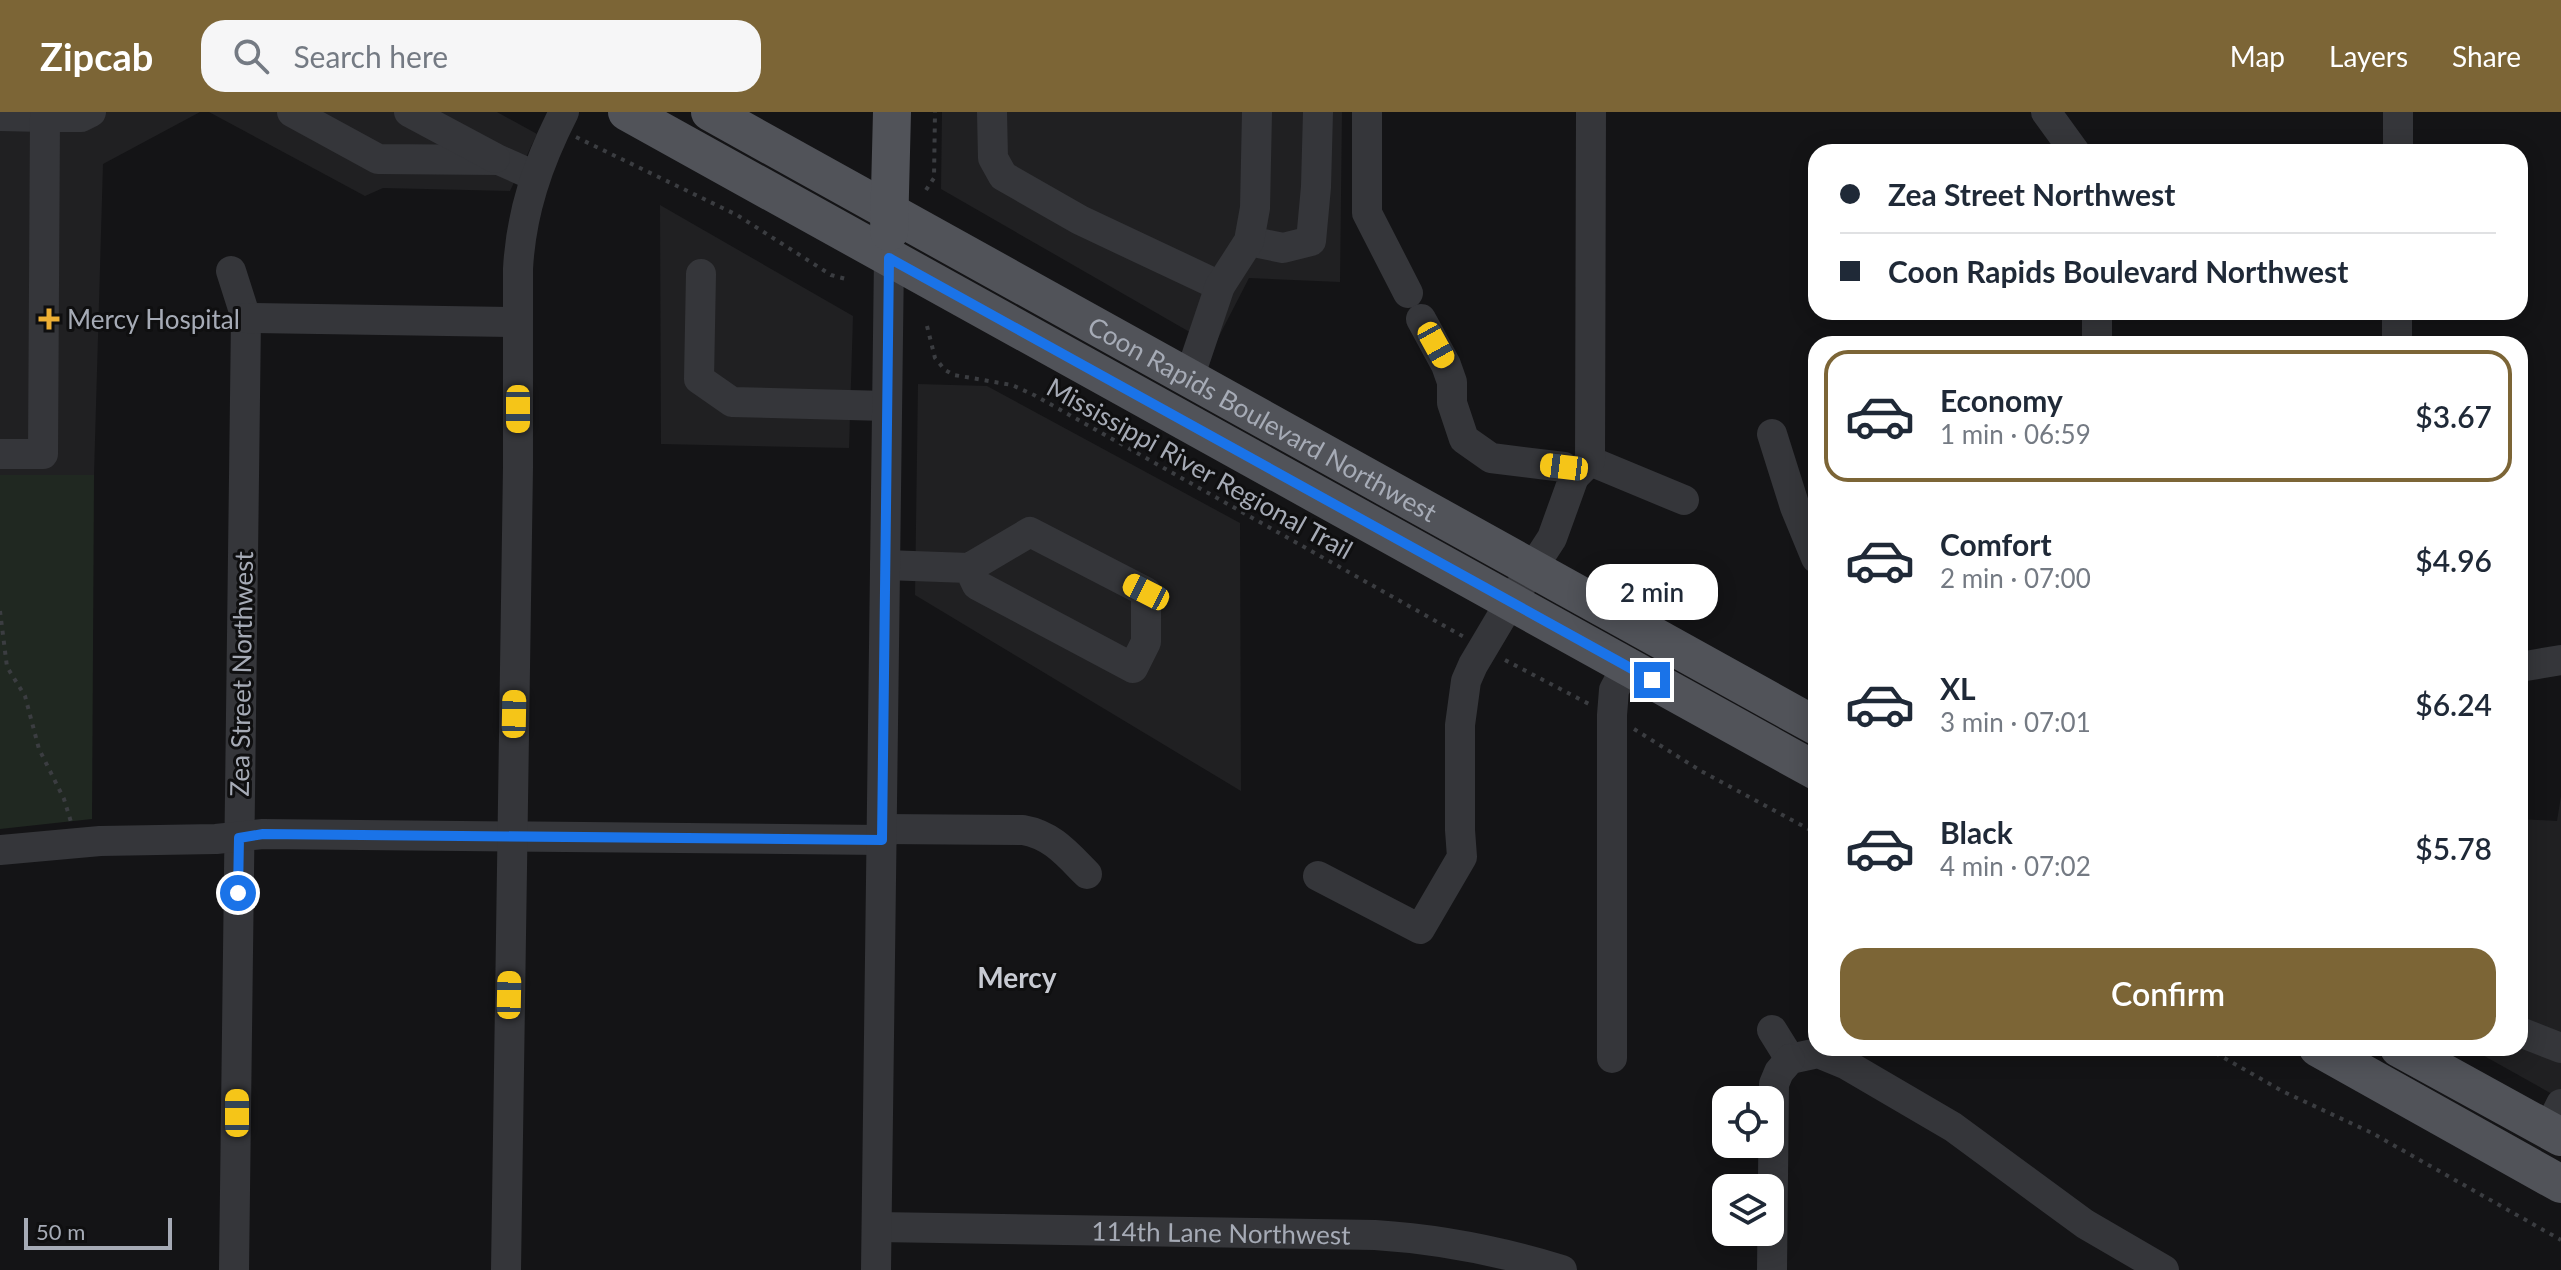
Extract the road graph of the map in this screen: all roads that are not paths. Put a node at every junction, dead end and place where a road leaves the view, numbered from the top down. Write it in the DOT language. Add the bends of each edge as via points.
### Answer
graph roads {
  1 [pos="292,112"];
  2 [pos="409,112"];
  3 [pos="627,112"];
  4 [pos="710,112"];
  5 [pos="892,112"];
  6 [pos="992,112"];
  7 [pos="1257,112"];
  8 [pos="1318,112"];
  9 [pos="1367,112"];
  10 [pos="1591,112"];
  11 [pos="2046,112"];
  12 [pos="2398,112"];
  13 [pos="84,114"];
  14 [pos="0,116"];
  15 [pos="45,117"];
  16 [pos="567,123"];
  17 [pos="2069,144"];
  18 [pos="2398,144"];
  19 [pos="499,160"];
  20 [pos="535,176"];
  21 [pos="890,211"];
  22 [pos="1249,241"];
  23 [pos="889,258"];
  24 [pos="231,271"];
  25 [pos="701,274"];
  26 [pos="1220,286"];
  27 [pos="246,318"];
  28 [pos="518,322"];
  29 [pos="1189,378"];
  30 [pos="887,406"];
  31 [pos="1772,434"];
  32 [pos="0,454"];
  33 [pos="1582,469"];
  34 [pos="1684,500"];
  35 [pos="1808,539"];
  36 [pos="885,565"];
  37 [pos="969,568"];
  38 [pos="1534,568"];
  39 [pos="1511,601"];
  40 [pos="2561,660"];
  41 [pos="1627,666"];
  42 [pos="2528,666"];
  43 [pos="1808,722"];
  44 [pos="1808,767"];
  45 [pos="882,834"];
  46 [pos="512,837"];
  47 [pos="239,838"];
  48 [pos="0,850"];
  49 [pos="1087,874"];
  50 [pos="1318,876"];
  51 [pos="1772,1030"];
  52 [pos="2528,1035"];
  53 [pos="2561,1048"];
  54 [pos="1808,1055"];
  55 [pos="1825,1056"];
  56 [pos="2343,1056"];
  57 [pos="2416,1056"];
  58 [pos="1612,1058"];
  59 [pos="1790,1059"];
  60 [pos="2557,1124"];
  61 [pos="2561,1184"];
  62 [pos="877,1227"];
  63 [pos="234,1270"];
  64 [pos="506,1270"];
  65 [pos="876,1270"];
  66 [pos="1562,1270"];
  67 [pos="1772,1270"];
  68 [pos="2164,1270"];
  1 -- 19 [label="street" via="378,159"];
  2 -- 19 [label="street"];
  3 -- 23 [label="main road, Coon Rapids Boulevard Northwest"];
  4 -- 21 [label="main road, Coon Rapids Boulevard Northwest"];
  5 -- 21 [label="main road"];
  6 -- 26 [label="street" via="993,158 1003,176 1080,220"];
  7 -- 22 [label="street"];
  8 -- 22 [label="street" via="1311,241 1283,248"];
  9 -- 33 [label="street" via="1367,213 1446,365 1464,439 1491,458"];
  10 -- 33 [label="street"];
  11 -- 17 [label="street"];
  12 -- 18 [label="street"];
  13 -- 15 [label="street"];
  14 -- 15 [label="street"];
  15 -- 32 [label="street" via="43,454"];
  16 -- 20 [label="street"];
  19 -- 20 [label="street"];
  20 -- 28 [label="street" via="520,238"];
  21 -- 23 [label="main road"];
  21 -- 29 [label="main road, Coon Rapids Boulevard Northwest"];
  22 -- 26 [label="street"];
  23 -- 30 [label="street"];
  23 -- 39 [label="main road, Coon Rapids Boulevard Northwest"];
  24 -- 27 [label="street, Zea Street Northwest"];
  25 -- 30 [label="street" via="699,379 732,402"];
  26 -- 29 [label="street"];
  27 -- 28 [label="street"];
  27 -- 47 [label="street, Zea Street Northwest"];
  28 -- 46 [label="street"];
  29 -- 38 [label="main road, Coon Rapids Boulevard Northwest"];
  30 -- 36 [label="street"];
  31 -- 35 [label="street"];
  33 -- 34 [label="street"];
  33 -- 38 [label="street"];
  36 -- 37 [label="street"];
  36 -- 45 [label="street"];
  37 -- 37 [label="street" via="1030,532 1146,592 1146,642 1133,668 977,585"];
  38 -- 39 [label="street"];
  38 -- 43 [label="main road, Coon Rapids Boulevard Northwest"];
  39 -- 41 [label="main road, Coon Rapids Boulevard Northwest"];
  39 -- 50 [label="street" via="1466,681 1462,857 1420,929"];
  40 -- 42 [label="street"];
  41 -- 44 [label="main road, Coon Rapids Boulevard Northwest"];
  41 -- 58 [label="street" via="1614,690 1612,715"];
  45 -- 46 [label="street"];
  45 -- 49 [label="street" via="1040,833"];
  45 -- 62 [label="street"];
  46 -- 47 [label="street"];
  46 -- 64 [label="street"];
  47 -- 48 [label="street"];
  47 -- 63 [label="street, Zea Street Northwest"];
  51 -- 59 [label="street"];
  52 -- 53 [label="street"];
  54 -- 59 [label="street"];
  55 -- 68 [label="street" via="1953,1127 2085,1224"];
  56 -- 61 [label="main road"];
  57 -- 60 [label="main road"];
  59 -- 67 [label="street" via="1774,1084"];
  62 -- 65 [label="street"];
  62 -- 66 [label="street, 114th Lane Northwest" via="1375,1235 1457,1243"];
}
